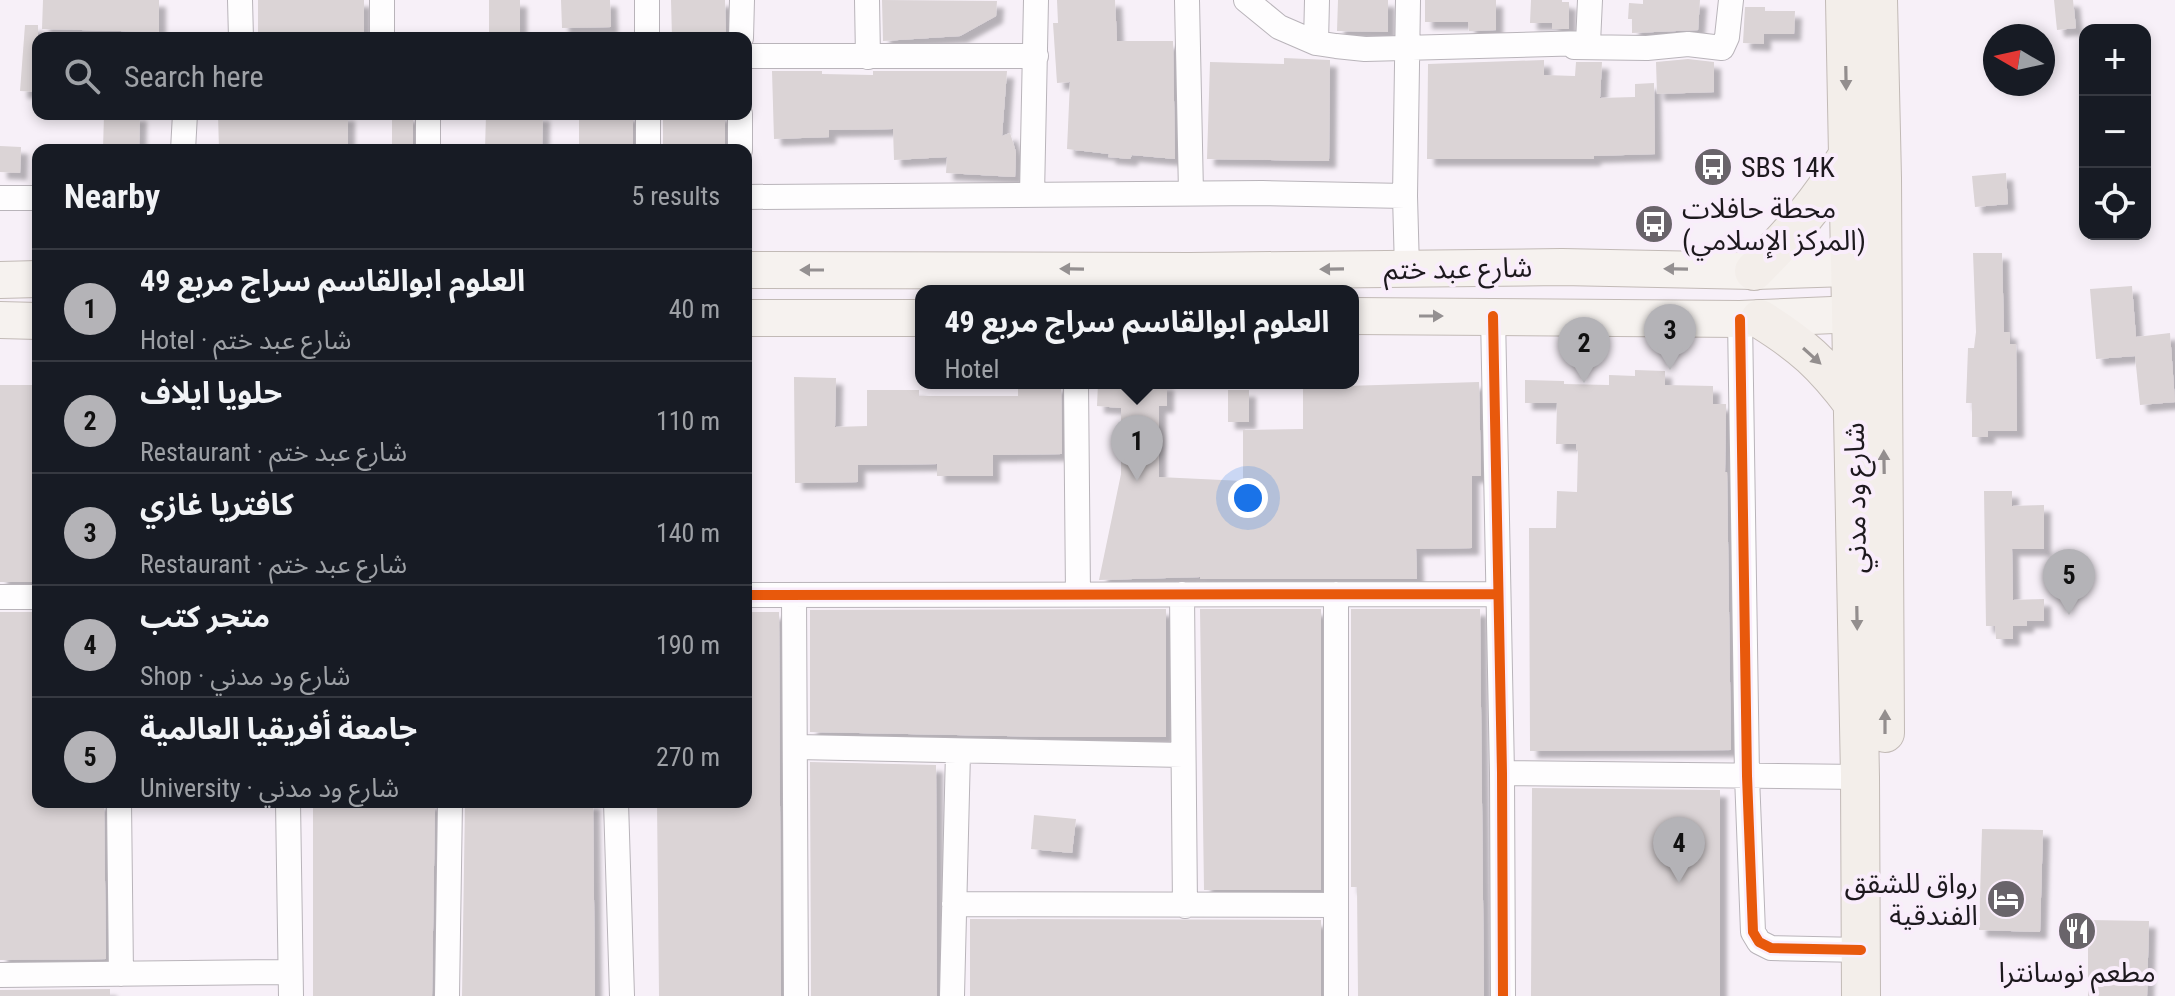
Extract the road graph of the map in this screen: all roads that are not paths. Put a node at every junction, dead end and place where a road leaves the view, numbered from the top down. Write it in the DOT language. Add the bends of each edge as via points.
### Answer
graph roads {
  1 [pos="240,0"];
  2 [pos="382,0"];
  3 [pos="647,0"];
  4 [pos="742,0"];
  5 [pos="867,0"];
  6 [pos="1036,0"];
  7 [pos="1187,0"];
  8 [pos="1246,0"];
  9 [pos="1317,0"];
  10 [pos="1408,0"];
  11 [pos="1590,0"];
  12 [pos="1731,0"];
  13 [pos="1845,0"];
  14 [pos="1878,0"];
  15 [pos="1898,0"];
  16 [pos="241,32"];
  17 [pos="382,32"];
  18 [pos="647,32"];
  19 [pos="741,32"];
  20 [pos="1316,43"];
  21 [pos="1523,46"];
  22 [pos="1407,47"];
  23 [pos="752,56"];
  24 [pos="1036,56"];
  25 [pos="868,57"];
  26 [pos="185,120"];
  27 [pos="428,120"];
  28 [pos="648,120"];
  29 [pos="740,120"];
  30 [pos="183,144"];
  31 [pos="428,144"];
  32 [pos="648,144"];
  33 [pos="740,144"];
  34 [pos="1848,155"];
  35 [pos="1882,178"];
  36 [pos="1191,193"];
  37 [pos="1032,195"];
  38 [pos="1405,196"];
  39 [pos="752,197"];
  40 [pos="0,198"];
  41 [pos="32,198"];
  42 [pos="1866,267"];
  43 [pos="1407,269"];
  44 [pos="752,270"];
  45 [pos="1754,271"];
  46 [pos="32,279"];
  47 [pos="0,280"];
  48 [pos="1867,314"];
  49 [pos="1359,316"];
  50 [pos="1493,316"];
  51 [pos="752,318"];
  52 [pos="915,318"];
  53 [pos="1750,319"];
  54 [pos="0,320"];
  55 [pos="32,321"];
  56 [pos="1076,389"];
  57 [pos="1853,404"];
  58 [pos="1078,594"];
  59 [pos="1182,594"];
  60 [pos="1336,594"];
  61 [pos="1498,594"];
  62 [pos="752,595"];
  63 [pos="794,595"];
  64 [pos="0,597"];
  65 [pos="32,597"];
  66 [pos="797,747"];
  67 [pos="958,752"];
  68 [pos="1183,755"];
  69 [pos="1502,773"];
  70 [pos="1747,776"];
  71 [pos="1860,777"];
  72 [pos="119,808"];
  73 [pos="288,808"];
  74 [pos="450,808"];
  75 [pos="616,808"];
  76 [pos="954,904"];
  77 [pos="1336,905"];
  78 [pos="1185,906"];
  79 [pos="1861,950"];
  80 [pos="121,974"];
  81 [pos="0,975"];
  82 [pos="291,984"];
  83 [pos="447,996"];
  84 [pos="622,996"];
  85 [pos="796,996"];
  86 [pos="952,996"];
  87 [pos="1336,996"];
  88 [pos="1503,996"];
  89 [pos="1861,996"];
  90 [pos="1886,996"];
  1 -- 16 [label="street"];
  2 -- 17 [label="street"];
  3 -- 18 [label="street"];
  4 -- 19 [label="street"];
  5 -- 25 [label="street"];
  6 -- 24 [label="street"];
  7 -- 36 [label="street"];
  8 -- 20 [label="street" via="1279,27"];
  9 -- 20 [label="street"];
  10 -- 22 [label="street"];
  11 -- 21 [label="street" via="1588,43"];
  12 -- 21 [label="street" via="1722,48"];
  13 -- 34 [label="highway, شارع ود مدني, one-way"];
  14 -- 35 [label="highway, شارع ود مدني"];
  15 -- 35 [label="highway" via="1895,146"];
  20 -- 22 [label="street"];
  21 -- 22 [label="street"];
  22 -- 38 [label="street"];
  23 -- 25 [label="street"];
  24 -- 25 [label="street"];
  24 -- 37 [label="street"];
  26 -- 30 [label="street"];
  27 -- 31 [label="street"];
  28 -- 32 [label="street"];
  29 -- 33 [label="street"];
  34 -- 42 [label="highway, شارع ود مدني"];
  34 -- 45 [label="highway" via="1802,223"];
  35 -- 42 [label="highway, شارع ود مدني"];
  36 -- 37 [label="street"];
  36 -- 38 [label="street"];
  37 -- 39 [label="street"];
  38 -- 43 [label="street"];
  40 -- 41 [label="street"];
  42 -- 45 [label="main road, شارع عبد ختم"];
  42 -- 48 [label="highway, شارع ود مدني"];
  43 -- 44 [label="main road, شارع عبد ختم, one-way"];
  45 -- 43 [label="main road, شارع عبد ختم, one-way"];
  46 -- 47 [label="main road"];
  48 -- 53 [label="main road, شارع عبد ختم"];
  48 -- 57 [label="highway, شارع ود مدني"];
  90 -- 48 [label="highway, شارع ود مدني, one-way"];
  49 -- 50 [label="main road, شارع عبد ختم, one-way"];
  50 -- 53 [label="main road, شارع عبد ختم"];
  50 -- 61 [label="street"];
  51 -- 52 [label="main road"];
  53 -- 57 [label="highway, one-way" via="1809,352"];
  53 -- 70 [label="street"];
  54 -- 55 [label="main road"];
  56 -- 58 [label="street"];
  57 -- 71 [label="highway, شارع ود مدني, one-way"];
  58 -- 59 [label="street"];
  58 -- 63 [label="street"];
  59 -- 60 [label="street"];
  59 -- 68 [label="street"];
  60 -- 61 [label="street"];
  60 -- 77 [label="street"];
  61 -- 69 [label="street"];
  62 -- 63 [label="street"];
  63 -- 66 [label="street"];
  64 -- 65 [label="street"];
  66 -- 67 [label="street"];
  66 -- 85 [label="street"];
  67 -- 68 [label="street"];
  67 -- 76 [label="street"];
  68 -- 78 [label="street"];
  69 -- 70 [label="street"];
  69 -- 88 [label="street"];
  70 -- 71 [label="street"];
  70 -- 79 [label="street" via="1753,932 1759,942 1771,948"];
  71 -- 79 [label="highway, شارع ود مدني"];
  72 -- 80 [label="street"];
  73 -- 82 [label="street"];
  74 -- 83 [label="street"];
  75 -- 84 [label="street"];
  76 -- 78 [label="street"];
  76 -- 86 [label="street"];
  77 -- 78 [label="street"];
  77 -- 87 [label="street"];
  79 -- 89 [label="highway, شارع ود مدني"];
  80 -- 81 [label="street"];
  80 -- 82 [label="street"];
}
